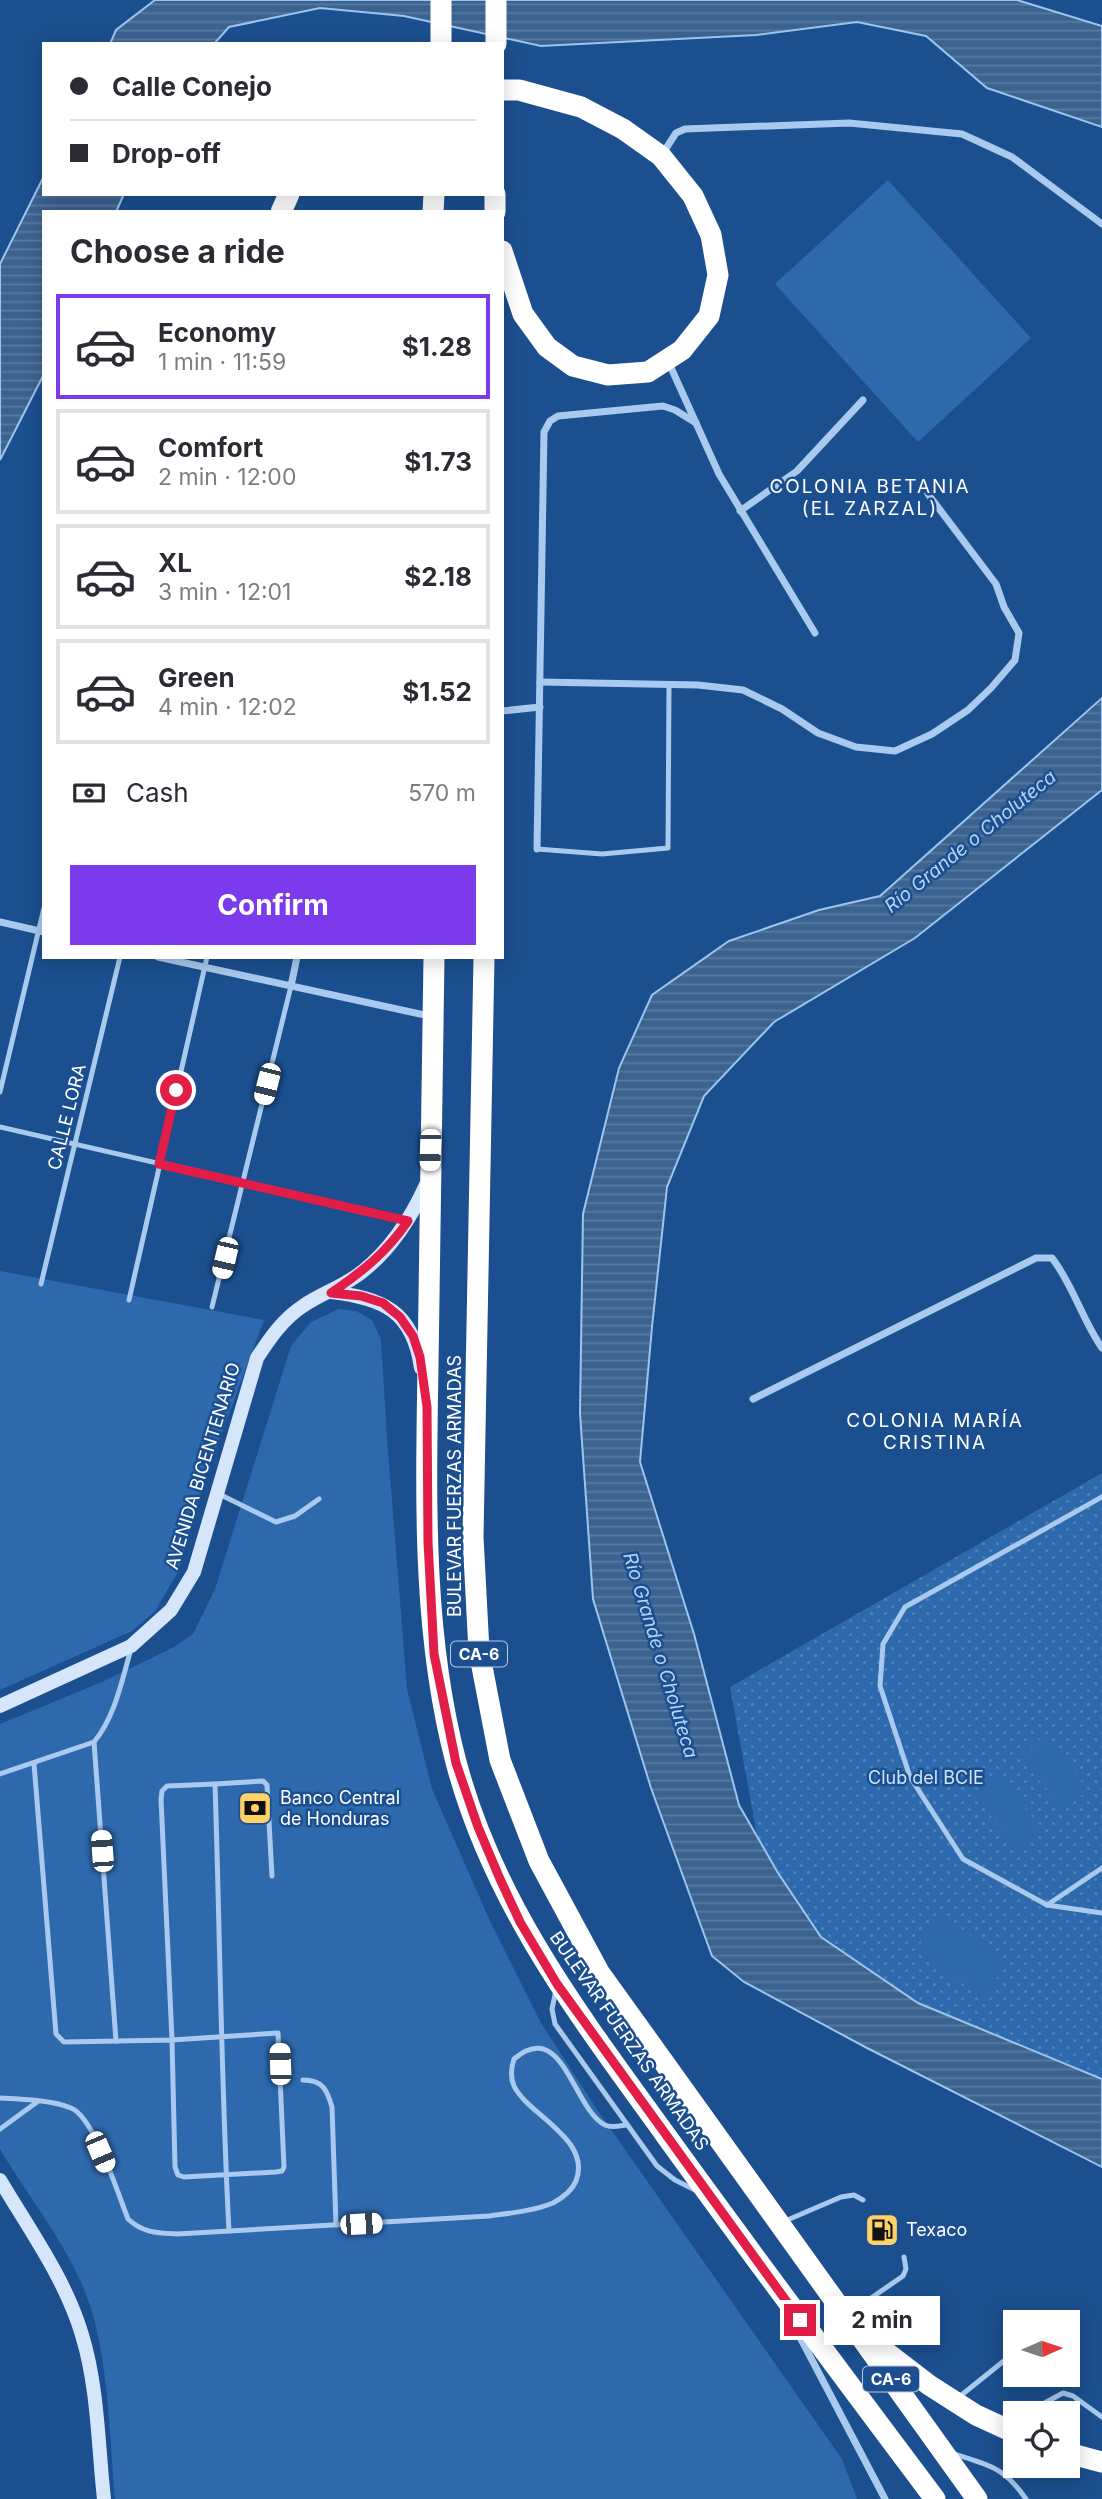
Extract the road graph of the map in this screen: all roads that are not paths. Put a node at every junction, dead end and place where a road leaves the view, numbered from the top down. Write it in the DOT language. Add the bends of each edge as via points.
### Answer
graph roads {
  1 [pos="441,0"];
  2 [pos="496,0"];
  3 [pos="441,42"];
  4 [pos="496,42"];
  5 [pos="504,90"];
  6 [pos="661,156"];
  7 [pos="1102,224"];
  8 [pos="504,257"];
  9 [pos="668,360"];
  10 [pos="863,400"];
  11 [pos="696,423"];
  12 [pos="928,495"];
  13 [pos="740,511"];
  14 [pos="815,633"];
  15 [pos="540,682"];
  16 [pos="669,685"];
  17 [pos="540,707"];
  18 [pos="504,711"];
  19 [pos="537,849"];
  20 [pos="0,922"];
  21 [pos="41,932"];
  22 [pos="120,959"];
  23 [pos="166,959"];
  24 [pos="206,959"];
  25 [pos="297,959"];
  26 [pos="434,959"];
  27 [pos="484,959"];
  28 [pos="204,968"];
  29 [pos="290,986"];
  30 [pos="433,1017"];
  31 [pos="0,1092"];
  32 [pos="0,1127"];
  33 [pos="75,1144"];
  34 [pos="159,1164"];
  35 [pos="429,1177"];
  36 [pos="243,1183"];
  37 [pos="408,1221"];
  38 [pos="41,1284"];
  39 [pos="331,1293"];
  40 [pos="129,1300"];
  41 [pos="212,1307"];
  42 [pos="1102,1348"];
  43 [pos="752,1399"];
  44 [pos="427,1407"];
  45 [pos="216,1493"];
  46 [pos="1102,1497"];
  47 [pos="319,1499"];
  48 [pos="131,1646"];
  49 [pos="0,1706"];
  50 [pos="94,1742"];
  51 [pos="34,1764"];
  52 [pos="0,1774"];
  53 [pos="215,1784"];
  54 [pos="1102,1868"];
  55 [pos="272,1877"];
  56 [pos="1047,1905"];
  57 [pos="1102,1913"];
  58 [pos="557,1984"];
  59 [pos="223,2035"];
  60 [pos="172,2040"];
  61 [pos="117,2041"];
  62 [pos="303,2080"];
  63 [pos="0,2098"];
  64 [pos="37,2102"];
  65 [pos="626,2125"];
  66 [pos="0,2129"];
  67 [pos="227,2174"];
  68 [pos="0,2180"];
  69 [pos="711,2198"];
  70 [pos="863,2200"];
  71 [pos="779,2223"];
  72 [pos="335,2225"];
  73 [pos="229,2231"];
  74 [pos="904,2257"];
  75 [pos="766,2276"];
  76 [pos="849,2320"];
  77 [pos="1003,2362"];
  78 [pos="954,2401"];
  79 [pos="1048,2401"];
  80 [pos="1080,2401"];
  81 [pos="1080,2401"];
  82 [pos="1102,2417"];
  83 [pos="1003,2426"];
  84 [pos="943,2451"];
  85 [pos="1080,2456"];
  86 [pos="1102,2462"];
  87 [pos="104,2499"];
  88 [pos="885,2499"];
  89 [pos="935,2499"];
  90 [pos="977,2499"];
  91 [pos="1026,2499"];
  1 -- 3 [label="highway"];
  2 -- 4 [label="highway"];
  5 -- 6 [label="highway" via="581,107"];
  6 -- 7 [label="street" via="676,133 685,130 849,123 962,134 1012,157"];
  6 -- 9 [label="highway" via="693,196 711,236 718,275 709,316"];
  8 -- 9 [label="highway" via="523,314 547,347 573,366 630,375 648,372"];
  9 -- 11 [label="street"];
  10 -- 13 [label="street" via="797,471"];
  11 -- 13 [label="street"];
  11 -- 15 [label="street" via="663,406 558,416 550,421 544,432"];
  12 -- 16 [label="street" via="996,584 1019,634 1014,660 968,710 932,734 894,751 856,747 818,733 743,690"];
  13 -- 14 [label="street"];
  15 -- 16 [label="street"];
  15 -- 17 [label="street"];
  16 -- 19 [label="lane" via="668,848 602,854"];
  17 -- 18 [label="street"];
  17 -- 19 [label="street"];
  20 -- 21 [label="street"];
  21 -- 31 [label="lane"];
  22 -- 33 [label="lane, CALLE LORA"];
  23 -- 28 [label="street"];
  24 -- 28 [label="lane"];
  25 -- 29 [label="street"];
  26 -- 30 [label="highway, BULEVAR FUERZAS ARMADAS / CA-6"];
  27 -- 71 [label="highway, BULEVAR FUERZAS ARMADAS / CA-6" via="474,1537 479,1651 500,1760 539,1861 599,1972"];
  28 -- 29 [label="street"];
  28 -- 34 [label="lane"];
  29 -- 30 [label="street"];
  29 -- 36 [label="lane"];
  30 -- 35 [label="highway, BULEVAR FUERZAS ARMADAS / CA-6"];
  32 -- 33 [label="lane"];
  33 -- 34 [label="lane"];
  33 -- 38 [label="lane, CALLE LORA"];
  34 -- 36 [label="lane"];
  34 -- 40 [label="lane"];
  35 -- 37 [label="street, AVENIDA BICENTENARIO"];
  35 -- 44 [label="highway, BULEVAR FUERZAS ARMADAS / CA-6"];
  36 -- 37 [label="lane"];
  36 -- 41 [label="lane"];
  37 -- 39 [label="street, AVENIDA BICENTENARIO" via="363,1271"];
  39 -- 44 [label="street" via="383,1303 400,1317 420,1357"];
  39 -- 45 [label="street, AVENIDA BICENTENARIO" via="302,1306 276,1329 257,1358"];
  42 -- 43 [label="street" via="1063,1271 1052,1258 1036,1258"];
  44 -- 58 [label="highway, BULEVAR FUERZAS ARMADAS / CA-6" via="434,1654 456,1763 500,1879"];
  45 -- 47 [label="lane" via="276,1522 295,1516"];
  45 -- 48 [label="street, AVENIDA BICENTENARIO" via="194,1572 171,1610"];
  46 -- 56 [label="lane" via="905,1607 883,1644 880,1686 910,1777 962,1859"];
  48 -- 49 [label="street, AVENIDA BICENTENARIO"];
  48 -- 50 [label="lane" via="119,1691"];
  50 -- 51 [label="lane"];
  50 -- 61 [label="lane"];
  51 -- 52 [label="lane"];
  51 -- 61 [label="lane" via="56,2034 64,2042"];
  53 -- 55 [label="lane" via="263,1781 267,1785"];
  53 -- 59 [label="lane"];
  53 -- 60 [label="lane" via="162,1790"];
  54 -- 56 [label="lane"];
  56 -- 57 [label="lane"];
  58 -- 65 [label="lane" via="552,2009 555,2024"];
  58 -- 69 [label="highway, BULEVAR FUERZAS ARMADAS / CA-6"];
  59 -- 60 [label="lane"];
  59 -- 67 [label="lane"];
  59 -- 67 [label="lane" via="278,2034 284,2168"];
  60 -- 61 [label="lane"];
  60 -- 67 [label="lane" via="177,2175"];
  62 -- 72 [label="lane" via="319,2082 332,2107"];
  63 -- 64 [label="lane"];
  64 -- 66 [label="lane"];
  64 -- 73 [label="lane" via="72,2108 84,2116 128,2219 139,2229 177,2234"];
  65 -- 69 [label="lane" via="657,2166"];
  65 -- 72 [label="lane" via="612,2127 596,2119 556,2057 545,2049 526,2051 514,2059 511,2076 518,2092 575,2152 578,2171 567,2193 550,2204 489,2216"];
  67 -- 73 [label="lane"];
  68 -- 87 [label="street" via="72,2305 82,2335"];
  69 -- 75 [label="highway, BULEVAR FUERZAS ARMADAS / CA-6"];
  70 -- 71 [label="lane" via="854,2195 841,2197"];
  71 -- 76 [label="highway, BULEVAR FUERZAS ARMADAS / CA-6"];
  72 -- 73 [label="lane"];
  74 -- 76 [label="lane" via="903,2276"];
  75 -- 88 [label="street"];
  75 -- 89 [label="highway, BULEVAR FUERZAS ARMADAS / CA-6"];
  76 -- 78 [label="highway"];
  76 -- 84 [label="highway, BULEVAR FUERZAS ARMADAS / CA-6"];
  77 -- 78 [label="lane"];
  78 -- 83 [label="highway"];
  79 -- 81 [label="lane" via="1063,2393"];
  80 -- 82 [label="lane"];
  84 -- 90 [label="highway, BULEVAR FUERZAS ARMADAS / CA-6"];
  84 -- 91 [label="lane" via="991,2465 1006,2474"];
  85 -- 86 [label="highway"];
}
